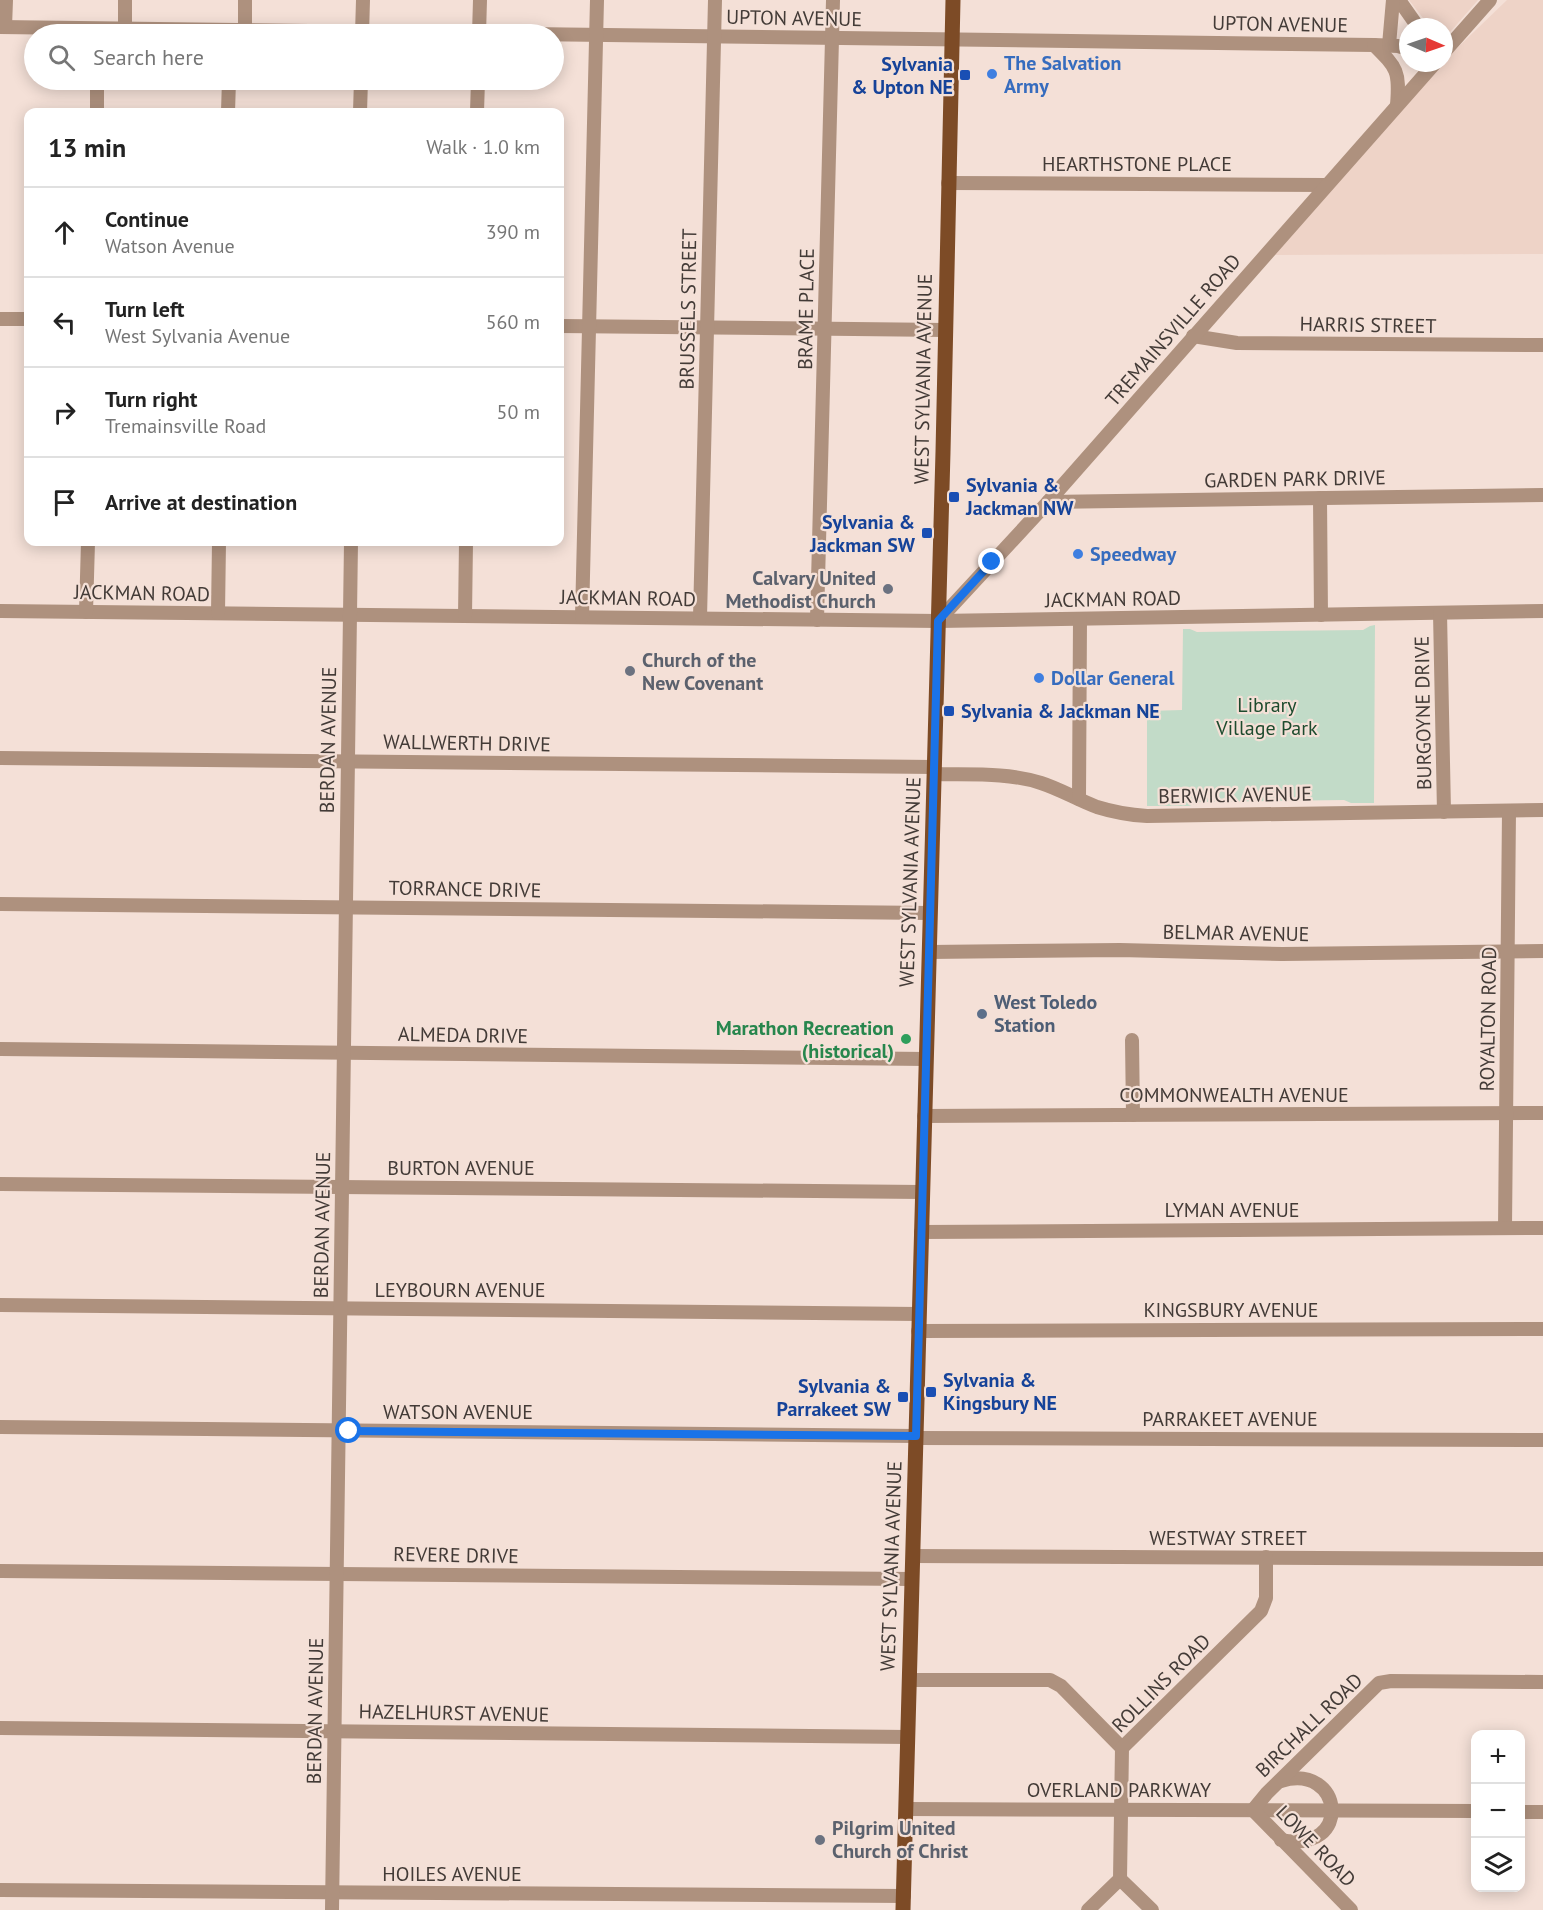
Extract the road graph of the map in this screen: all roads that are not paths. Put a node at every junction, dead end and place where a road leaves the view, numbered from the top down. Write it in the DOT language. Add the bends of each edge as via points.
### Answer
graph roads {
  1 [pos="6,0"];
  2 [pos="126,0"];
  3 [pos="245,0"];
  4 [pos="363,0"];
  5 [pos="480,0"];
  6 [pos="597,0"];
  7 [pos="715,0"];
  8 [pos="833,0"];
  9 [pos="953,0"];
  10 [pos="1393,0"];
  11 [pos="1399,0"];
  12 [pos="1490,0"];
  13 [pos="1412,18"];
  14 [pos="125,24"];
  15 [pos="244,24"];
  16 [pos="362,24"];
  17 [pos="479,24"];
  18 [pos="3,27"];
  19 [pos="24,28"];
  20 [pos="564,35"];
  21 [pos="597,35"];
  22 [pos="714,36"];
  23 [pos="832,38"];
  24 [pos="952,39"];
  25 [pos="1453,42"];
  26 [pos="1374,45"];
  27 [pos="1389,45"];
  28 [pos="1399,47"];
  29 [pos="1427,72"];
  30 [pos="97,90"];
  31 [pos="229,90"];
  32 [pos="361,90"];
  33 [pos="478,90"];
  34 [pos="1397,105"];
  35 [pos="97,108"];
  36 [pos="228,108"];
  37 [pos="360,108"];
  38 [pos="477,108"];
  39 [pos="948,183"];
  40 [pos="1326,185"];
  41 [pos="0,319"];
  42 [pos="24,319"];
  43 [pos="564,326"];
  44 [pos="589,326"];
  45 [pos="707,327"];
  46 [pos="825,329"];
  47 [pos="945,330"];
  48 [pos="1193,336"];
  49 [pos="1543,345"];
  50 [pos="1543,495"];
  51 [pos="1320,498"];
  52 [pos="1047,502"];
  53 [pos="88,546"];
  54 [pos="219,546"];
  55 [pos="351,546"];
  56 [pos="466,546"];
  57 [pos="0,611"];
  58 [pos="1543,611"];
  59 [pos="86,612"];
  60 [pos="218,613"];
  61 [pos="1440,613"];
  62 [pos="350,615"];
  63 [pos="1322,615"];
  64 [pos="465,616"];
  65 [pos="582,617"];
  66 [pos="700,618"];
  67 [pos="1080,619"];
  68 [pos="817,620"];
  69 [pos="938,621"];
  70 [pos="0,758"];
  71 [pos="348,761"];
  72 [pos="934,771"];
  73 [pos="1079,799"];
  74 [pos="1543,810"];
  75 [pos="1509,811"];
  76 [pos="1444,812"];
  77 [pos="0,904"];
  78 [pos="346,908"];
  79 [pos="930,913"];
  80 [pos="1508,951"];
  81 [pos="1543,951"];
  82 [pos="929,952"];
  83 [pos="1132,1040"];
  84 [pos="0,1050"];
  85 [pos="344,1053"];
  86 [pos="926,1059"];
  87 [pos="1543,1113"];
  88 [pos="1506,1114"];
  89 [pos="1133,1115"];
  90 [pos="924,1116"];
  91 [pos="0,1184"];
  92 [pos="342,1186"];
  93 [pos="922,1192"];
  94 [pos="1505,1228"];
  95 [pos="1543,1228"];
  96 [pos="921,1232"];
  97 [pos="0,1305"];
  98 [pos="340,1308"];
  99 [pos="919,1314"];
  100 [pos="1543,1329"];
  101 [pos="918,1331"];
  102 [pos="0,1427"];
  103 [pos="338,1431"];
  104 [pos="916,1437"];
  105 [pos="1543,1440"];
  106 [pos="913,1556"];
  107 [pos="1266,1557"];
  108 [pos="1543,1559"];
  109 [pos="0,1571"];
  110 [pos="337,1574"];
  111 [pos="912,1579"];
  112 [pos="909,1680"];
  113 [pos="1543,1682"];
  114 [pos="0,1728"];
  115 [pos="334,1732"];
  116 [pos="908,1737"];
  117 [pos="1122,1748"];
  118 [pos="1281,1781"];
  119 [pos="906,1809"];
  120 [pos="1121,1810"];
  121 [pos="1254,1810"];
  122 [pos="1332,1811"];
  123 [pos="1471,1811"];
  124 [pos="1525,1812"];
  125 [pos="1543,1812"];
  126 [pos="1281,1840"];
  127 [pos="1120,1879"];
  128 [pos="0,1890"];
  129 [pos="332,1893"];
  130 [pos="903,1903"];
  131 [pos="332,1910"];
  132 [pos="1088,1910"];
  133 [pos="1152,1910"];
  134 [pos="1351,1910"];
  1 -- 18 [label="street"];
  2 -- 14 [label="street"];
  3 -- 15 [label="street"];
  4 -- 16 [label="street"];
  5 -- 17 [label="street"];
  6 -- 21 [label="street"];
  7 -- 22 [label="street, BRUSSELS STREET"];
  8 -- 23 [label="street, BRAME PLACE"];
  9 -- 24 [label="main road, WEST SYLVANIA AVENUE"];
  10 -- 27 [label="street"];
  11 -- 13 [label="street"];
  12 -- 25 [label="street"];
  18 -- 19 [label="street, UPTON AVENUE"];
  20 -- 21 [label="street, UPTON AVENUE"];
  21 -- 22 [label="street, UPTON AVENUE"];
  21 -- 44 [label="street"];
  22 -- 23 [label="street, UPTON AVENUE"];
  22 -- 45 [label="street, BRUSSELS STREET"];
  23 -- 24 [label="street, UPTON AVENUE"];
  23 -- 46 [label="street, BRAME PLACE"];
  24 -- 26 [label="street, UPTON AVENUE"];
  24 -- 39 [label="main road, WEST SYLVANIA AVENUE"];
  26 -- 27 [label="street, UPTON AVENUE"];
  26 -- 34 [label="street" via="1395,68 1399,86"];
  27 -- 28 [label="street, UPTON AVENUE"];
  29 -- 34 [label="street, TREMAINSVILLE ROAD"];
  30 -- 35 [label="street"];
  31 -- 36 [label="street"];
  32 -- 37 [label="street"];
  33 -- 38 [label="street"];
  34 -- 40 [label="street, TREMAINSVILLE ROAD"];
  39 -- 40 [label="street, HEARTHSTONE PLACE"];
  39 -- 47 [label="main road, WEST SYLVANIA AVENUE"];
  40 -- 48 [label="street, TREMAINSVILLE ROAD"];
  41 -- 42 [label="street"];
  43 -- 44 [label="street"];
  44 -- 45 [label="street"];
  44 -- 65 [label="street"];
  45 -- 46 [label="street"];
  45 -- 66 [label="street, BRUSSELS STREET"];
  46 -- 47 [label="street"];
  46 -- 68 [label="street, BRAME PLACE"];
  47 -- 69 [label="main road, WEST SYLVANIA AVENUE"];
  48 -- 49 [label="street, HARRIS STREET" via="1237,343"];
  48 -- 52 [label="street, TREMAINSVILLE ROAD"];
  50 -- 51 [label="street, GARDEN PARK DRIVE"];
  51 -- 52 [label="street, GARDEN PARK DRIVE"];
  51 -- 63 [label="street"];
  52 -- 69 [label="street, TREMAINSVILLE ROAD"];
  53 -- 59 [label="street"];
  54 -- 60 [label="street"];
  55 -- 62 [label="street, BERDAN AVENUE"];
  56 -- 64 [label="street"];
  57 -- 59 [label="street, JACKMAN ROAD"];
  58 -- 61 [label="street, JACKMAN ROAD"];
  59 -- 60 [label="street, JACKMAN ROAD"];
  60 -- 62 [label="street, JACKMAN ROAD"];
  61 -- 63 [label="street, JACKMAN ROAD"];
  61 -- 76 [label="street, BURGOYNE DRIVE"];
  62 -- 64 [label="street, JACKMAN ROAD"];
  62 -- 71 [label="street, BERDAN AVENUE"];
  63 -- 67 [label="street, JACKMAN ROAD"];
  64 -- 65 [label="street, JACKMAN ROAD"];
  65 -- 66 [label="street, JACKMAN ROAD"];
  66 -- 68 [label="street, JACKMAN ROAD"];
  67 -- 69 [label="street, JACKMAN ROAD"];
  67 -- 73 [label="street"];
  68 -- 69 [label="street, JACKMAN ROAD"];
  69 -- 72 [label="main road, WEST SYLVANIA AVENUE"];
  70 -- 71 [label="street, WALLWERTH DRIVE"];
  71 -- 72 [label="street, WALLWERTH DRIVE"];
  71 -- 78 [label="street, BERDAN AVENUE"];
  72 -- 73 [label="street, BERWICK AVENUE" via="1022,779"];
  72 -- 79 [label="main road, WEST SYLVANIA AVENUE"];
  73 -- 76 [label="street, BERWICK AVENUE" via="1114,812 1147,816"];
  74 -- 75 [label="street, BERWICK AVENUE"];
  75 -- 76 [label="street, BERWICK AVENUE"];
  75 -- 80 [label="street, ROYALTON ROAD"];
  77 -- 78 [label="street, TORRANCE DRIVE"];
  78 -- 79 [label="street, TORRANCE DRIVE"];
  78 -- 85 [label="street, BERDAN AVENUE"];
  79 -- 82 [label="main road, WEST SYLVANIA AVENUE"];
  80 -- 81 [label="street, BELMAR AVENUE"];
  80 -- 82 [label="street, BELMAR AVENUE"];
  80 -- 88 [label="street, ROYALTON ROAD"];
  82 -- 86 [label="main road, WEST SYLVANIA AVENUE"];
  83 -- 89 [label="street"];
  84 -- 85 [label="street, ALMEDA DRIVE"];
  85 -- 86 [label="street, ALMEDA DRIVE"];
  85 -- 92 [label="street, BERDAN AVENUE"];
  86 -- 90 [label="main road, WEST SYLVANIA AVENUE"];
  87 -- 88 [label="street, COMMONWEALTH AVENUE"];
  88 -- 89 [label="street, COMMONWEALTH AVENUE"];
  88 -- 94 [label="street, ROYALTON ROAD"];
  89 -- 90 [label="street, COMMONWEALTH AVENUE"];
  90 -- 93 [label="main road, WEST SYLVANIA AVENUE"];
  91 -- 92 [label="street, BURTON AVENUE"];
  92 -- 93 [label="street, BURTON AVENUE"];
  92 -- 98 [label="street, BERDAN AVENUE"];
  93 -- 96 [label="main road, WEST SYLVANIA AVENUE"];
  94 -- 95 [label="street, LYMAN AVENUE"];
  94 -- 96 [label="street, LYMAN AVENUE"];
  96 -- 99 [label="main road, WEST SYLVANIA AVENUE"];
  97 -- 98 [label="street, LEYBOURN AVENUE"];
  98 -- 99 [label="street, LEYBOURN AVENUE"];
  98 -- 103 [label="street, BERDAN AVENUE"];
  99 -- 101 [label="main road, WEST SYLVANIA AVENUE"];
  100 -- 101 [label="street, KINGSBURY AVENUE"];
  101 -- 104 [label="main road, WEST SYLVANIA AVENUE"];
  102 -- 103 [label="street, WATSON AVENUE"];
  103 -- 104 [label="street, WATSON AVENUE"];
  103 -- 110 [label="street, BERDAN AVENUE"];
  104 -- 105 [label="street, PARRAKEET AVENUE"];
  104 -- 106 [label="main road, WEST SYLVANIA AVENUE"];
  106 -- 107 [label="street, WESTWAY STREET"];
  106 -- 111 [label="main road, WEST SYLVANIA AVENUE"];
  107 -- 108 [label="street, WESTWAY STREET"];
  107 -- 117 [label="street, ROLLINS ROAD" via="1266,1598 1261,1611"];
  109 -- 110 [label="street, REVERE DRIVE"];
  110 -- 111 [label="street, REVERE DRIVE"];
  110 -- 115 [label="street, BERDAN AVENUE"];
  111 -- 112 [label="main road, WEST SYLVANIA AVENUE"];
  112 -- 116 [label="main road, WEST SYLVANIA AVENUE"];
  112 -- 117 [label="street" via="1050,1680 1061,1686"];
  113 -- 118 [label="street, BIRCHALL ROAD" via="1379,1683"];
  114 -- 115 [label="street, HAZELHURST AVENUE"];
  115 -- 116 [label="street, HAZELHURST AVENUE"];
  115 -- 129 [label="street, BERDAN AVENUE"];
  116 -- 119 [label="main road, WEST SYLVANIA AVENUE"];
  117 -- 120 [label="street, ROLLINS ROAD"];
  118 -- 121 [label="street, BIRCHALL ROAD"];
  118 -- 122 [label="street" via="1292,1777 1313,1781 1329,1797"];
  119 -- 120 [label="street, OVERLAND PARKWAY"];
  119 -- 130 [label="main road, WEST SYLVANIA AVENUE"];
  120 -- 121 [label="street, OVERLAND PARKWAY"];
  120 -- 127 [label="street, ROLLINS ROAD"];
  121 -- 122 [label="street, OVERLAND PARKWAY"];
  121 -- 126 [label="street, LOWE ROAD"];
  122 -- 123 [label="street, OVERLAND PARKWAY"];
  122 -- 126 [label="street" via="1329,1823 1315,1838 1299,1842"];
  124 -- 125 [label="street"];
  126 -- 134 [label="street, LOWE ROAD"];
  127 -- 132 [label="street"];
  127 -- 133 [label="street"];
  128 -- 129 [label="street, HOILES AVENUE"];
  129 -- 130 [label="street, HOILES AVENUE"];
  129 -- 131 [label="street, BERDAN AVENUE"];
}
